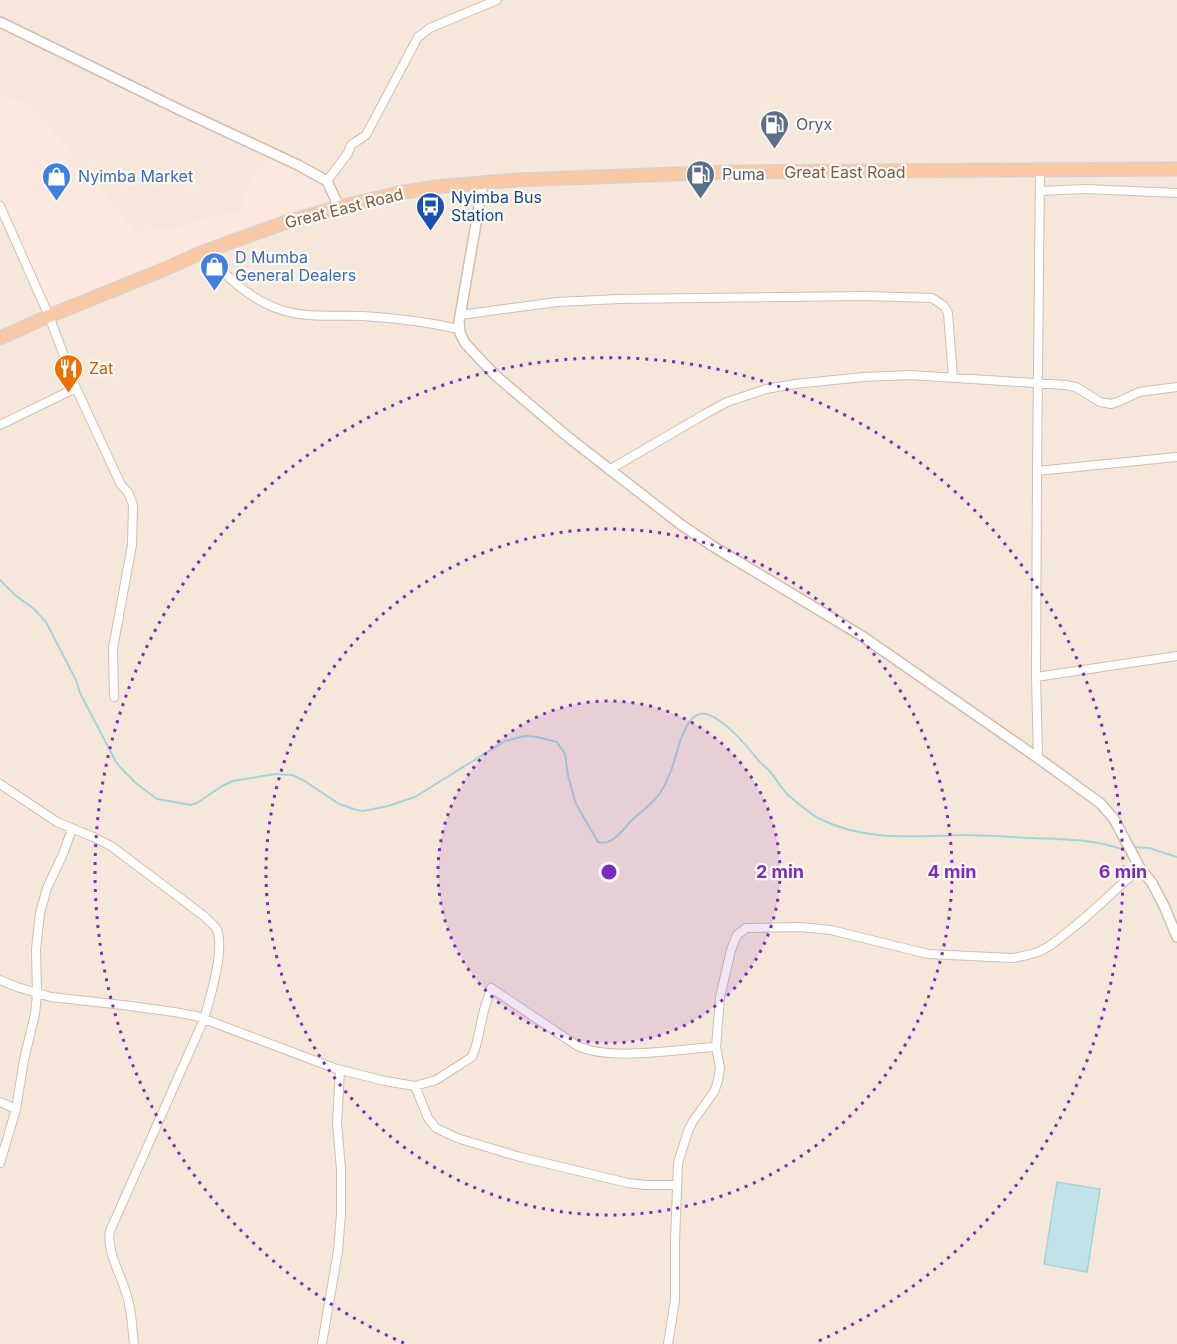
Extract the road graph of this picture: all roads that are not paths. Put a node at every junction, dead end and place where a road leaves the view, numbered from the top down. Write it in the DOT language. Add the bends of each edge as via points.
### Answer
graph roads {
  1 [pos="497,0"];
  2 [pos="0,22"];
  3 [pos="1177,169"];
  4 [pos="1040,170"];
  5 [pos="327,181"];
  6 [pos="483,183"];
  7 [pos="1040,191"];
  8 [pos="1177,193"];
  9 [pos="0,206"];
  10 [pos="339,207"];
  11 [pos="204,252"];
  12 [pos="460,315"];
  13 [pos="49,316"];
  14 [pos="459,329"];
  15 [pos="0,338"];
  16 [pos="952,378"];
  17 [pos="1038,383"];
  18 [pos="1177,387"];
  19 [pos="76,388"];
  20 [pos="0,425"];
  21 [pos="1177,457"];
  22 [pos="609,470"];
  23 [pos="1037,471"];
  24 [pos="1177,656"];
  25 [pos="1036,677"];
  26 [pos="114,697"];
  27 [pos="1038,758"];
  28 [pos="0,784"];
  29 [pos="72,829"];
  30 [pos="1140,868"];
  31 [pos="1177,937"];
  32 [pos="0,980"];
  33 [pos="37,994"];
  34 [pos="204,1019"];
  35 [pos="716,1047"];
  36 [pos="340,1070"];
  37 [pos="415,1086"];
  38 [pos="0,1102"];
  39 [pos="16,1109"];
  40 [pos="0,1163"];
  41 [pos="677,1185"];
  42 [pos="134,1344"];
  43 [pos="322,1344"];
  44 [pos="668,1344"];
  1 -- 5 [label="street" via="418,36 366,135 351,145"];
  2 -- 5 [label="street"];
  3 -- 4 [label="highway, Great East Road"];
  4 -- 6 [label="highway, Great East Road" via="728,172"];
  4 -- 7 [label="street"];
  5 -- 10 [label="street"];
  6 -- 10 [label="highway, Great East Road" via="426,189"];
  6 -- 12 [label="street"];
  7 -- 8 [label="street"];
  7 -- 17 [label="street"];
  9 -- 13 [label="street"];
  10 -- 11 [label="highway, Great East Road"];
  11 -- 13 [label="highway, Great East Road"];
  11 -- 14 [label="street" via="249,294 284,311 387,318"];
  12 -- 14 [label="street"];
  12 -- 16 [label="street" via="557,302 619,299 932,298 948,314"];
  13 -- 15 [label="highway, Great East Road"];
  13 -- 19 [label="street"];
  14 -- 22 [label="street" via="465,343 495,375"];
  16 -- 17 [label="street"];
  16 -- 22 [label="street" via="863,377 766,389 720,406"];
  17 -- 18 [label="street" via="1076,387 1100,402 1111,404 1138,392"];
  17 -- 23 [label="street"];
  19 -- 20 [label="street"];
  19 -- 26 [label="street" via="133,505 132,545 113,648"];
  21 -- 23 [label="street"];
  22 -- 27 [label="street" via="714,547 862,636"];
  23 -- 25 [label="street"];
  24 -- 25 [label="street"];
  25 -- 27 [label="street"];
  27 -- 30 [label="street" via="1114,819"];
  28 -- 29 [label="street"];
  29 -- 33 [label="street" via="40,913"];
  29 -- 34 [label="street" via="120,852 214,926 219,936 218,956"];
  30 -- 31 [label="street" via="1152,883"];
  30 -- 35 [label="street" via="1050,945 1022,956 928,954 831,930 746,928 737,935 731,950 720,997"];
  32 -- 33 [label="street"];
  33 -- 34 [label="street"];
  33 -- 39 [label="street"];
  34 -- 36 [label="street"];
  34 -- 42 [label="street" via="108,1238 129,1299"];
  35 -- 37 [label="street" via="625,1053 587,1050 491,988 472,1057 436,1080"];
  35 -- 41 [label="street" via="718,1081 688,1131 678,1163"];
  36 -- 37 [label="street"];
  36 -- 43 [label="street" via="341,1223"];
  37 -- 41 [label="street" via="436,1128 457,1138 628,1183"];
  38 -- 39 [label="street"];
  39 -- 40 [label="street"];
  41 -- 44 [label="street" via="675,1300"];
}
